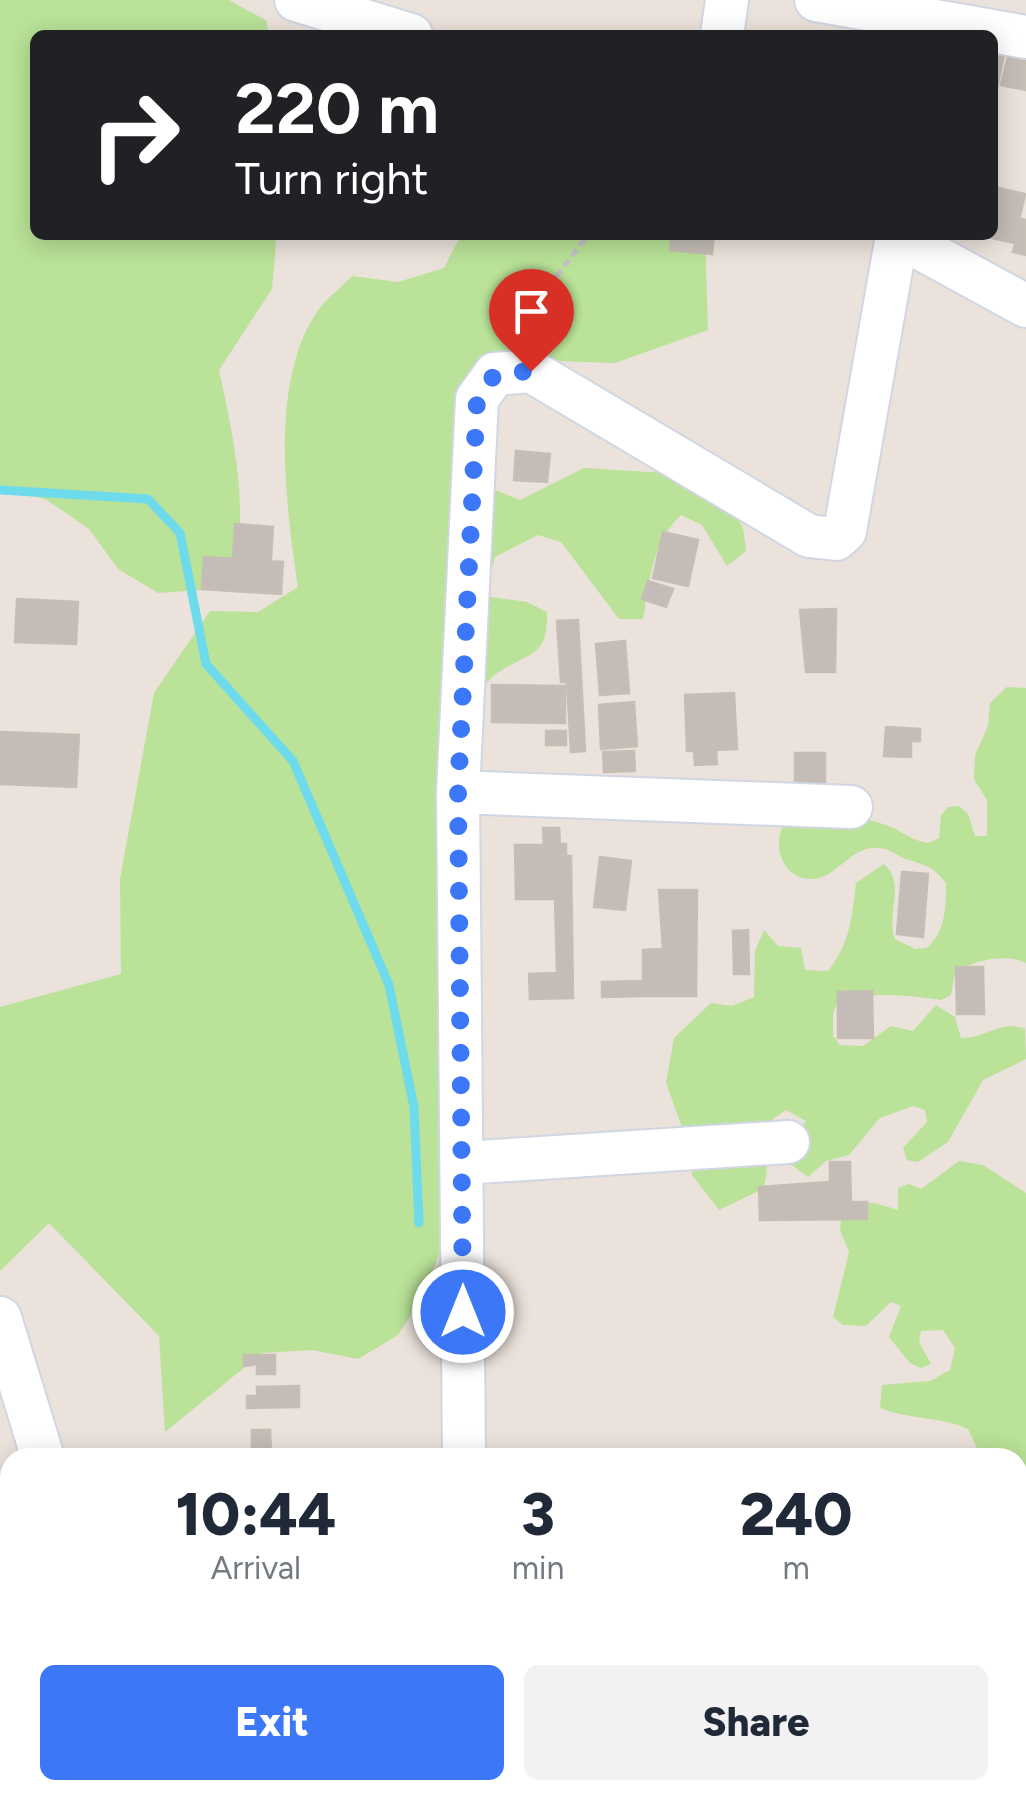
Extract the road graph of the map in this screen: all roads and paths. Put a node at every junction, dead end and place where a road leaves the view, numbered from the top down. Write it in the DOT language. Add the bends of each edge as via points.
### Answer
graph roads {
  1 [pos="296,0"];
  2 [pos="727,0"];
  3 [pos="816,0"];
  4 [pos="357,10"];
  5 [pos="400,30"];
  6 [pos="723,30"];
  7 [pos="986,30"];
  8 [pos="998,32"];
  9 [pos="1026,37"];
  10 [pos="584,240"];
  11 [pos="896,240"];
  12 [pos="906,240"];
  13 [pos="1026,306"];
  14 [pos="495,374"];
  15 [pos="458,792"];
  16 [pos="851,808"];
  17 [pos="788,1142"];
  18 [pos="464,1163"];
  19 [pos="0,1318"];
  20 [pos="40,1448"];
  21 [pos="464,1448"];
  1 -- 4 [label="street"];
  2 -- 6 [label="street"];
  3 -- 7 [label="street"];
  4 -- 5 [label="street"];
  8 -- 9 [label="street"];
  10 -- 14 [label="path" via="506,343"];
  11 -- 14 [label="street" via="845,530 836,539 810,536 531,371"];
  12 -- 13 [label="street"];
  14 -- 15 [label="street" via="477,400"];
  15 -- 16 [label="street"];
  15 -- 18 [label="street"];
  17 -- 18 [label="street"];
  18 -- 21 [label="street"];
  19 -- 20 [label="street"];
}
